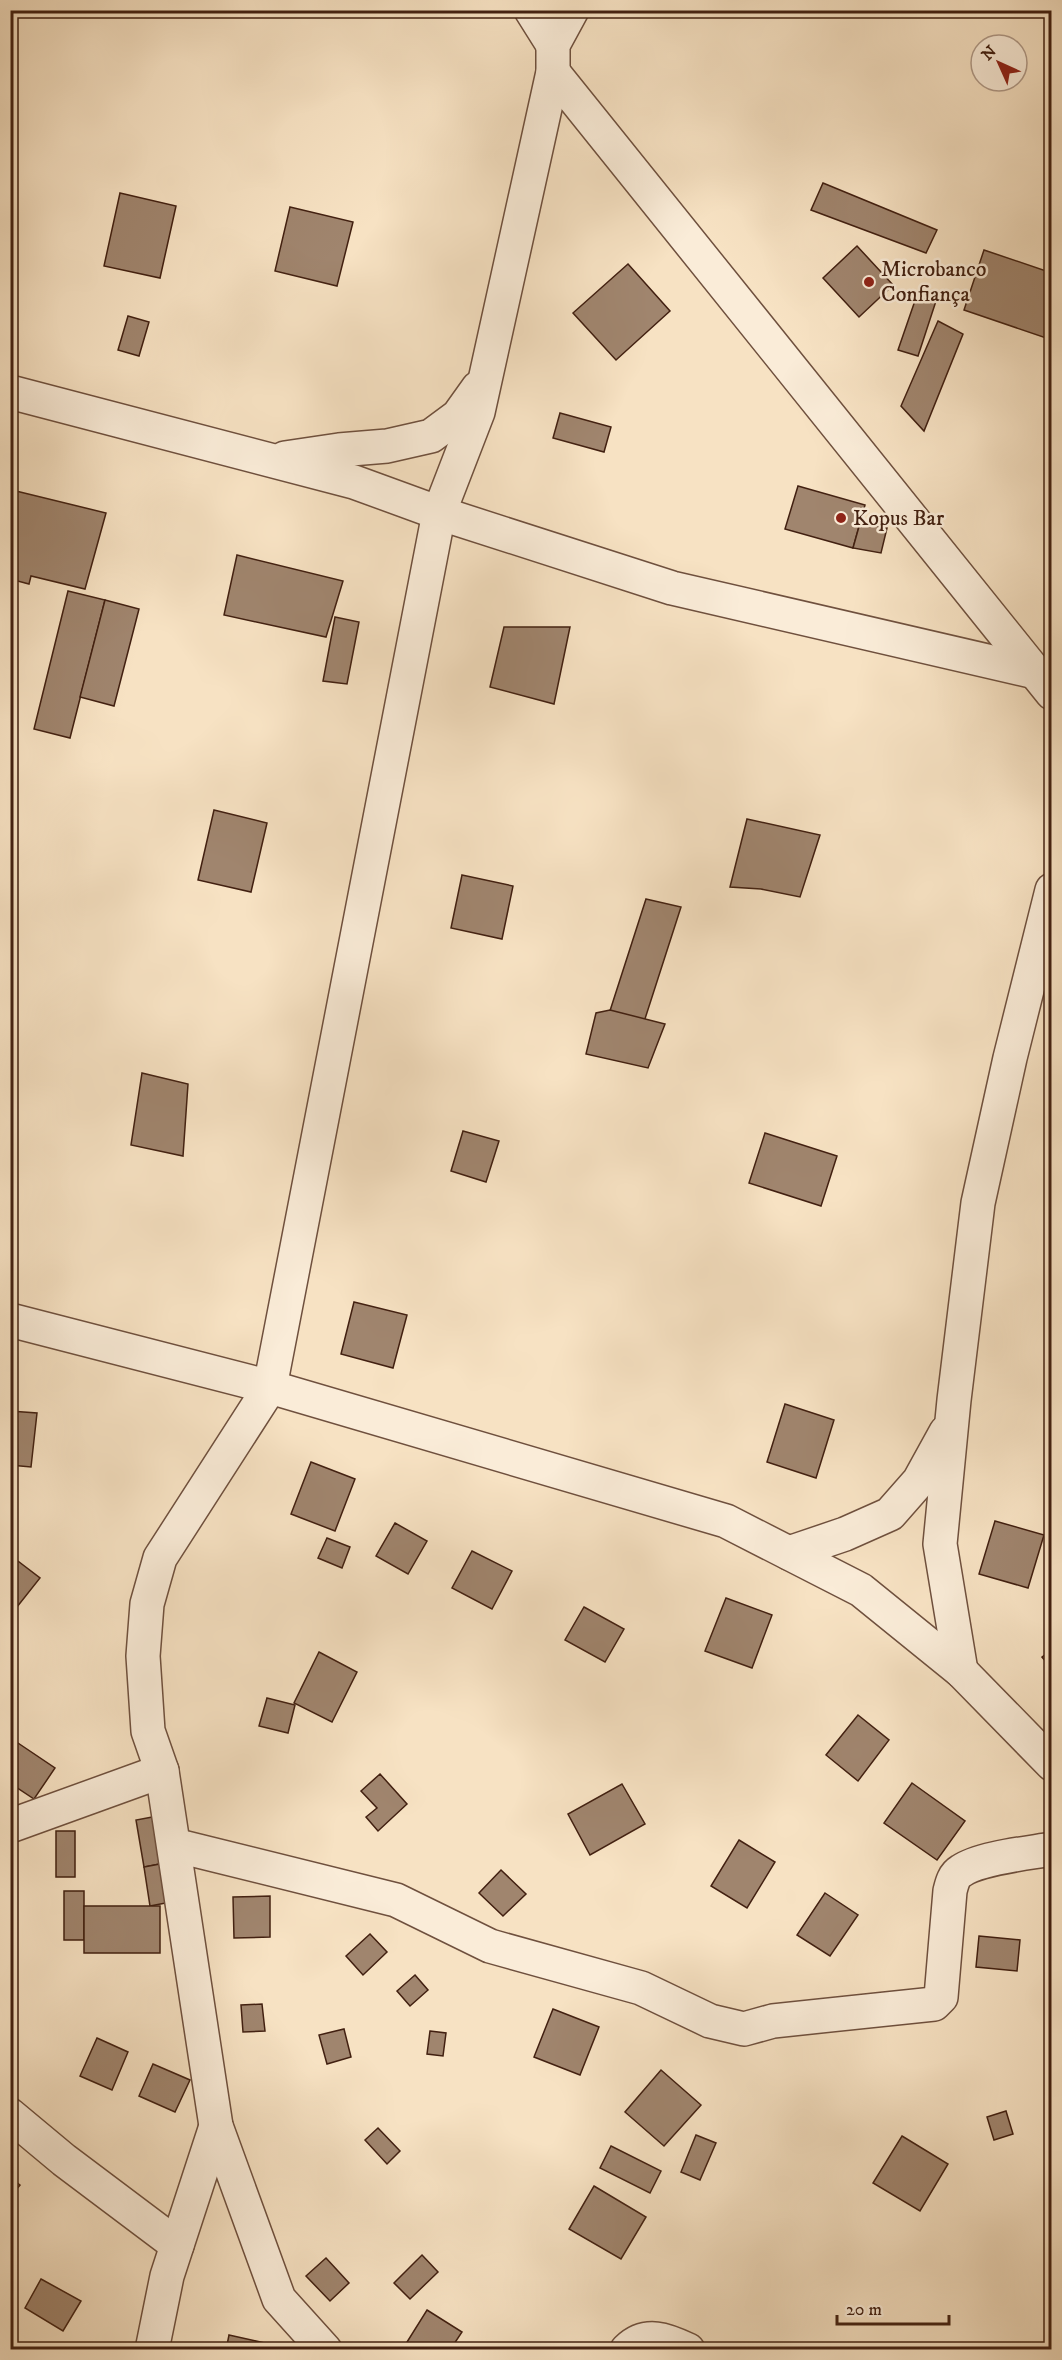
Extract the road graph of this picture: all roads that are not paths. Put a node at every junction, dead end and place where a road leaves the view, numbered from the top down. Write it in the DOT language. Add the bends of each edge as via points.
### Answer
graph roads {
  1 [pos="531,10"];
  2 [pos="572,10"];
  3 [pos="553,58"];
  4 [pos="485,379"];
  5 [pos="10,392"];
  6 [pos="272,460"];
  7 [pos="439,513"];
  8 [pos="1043,682"];
  9 [pos="1052,890"];
  10 [pos="10,1320"];
  11 [pos="270,1387"];
  12 [pos="952,1421"];
  13 [pos="789,1553"];
  14 [pos="961,1671"];
  15 [pos="1052,1764"];
  16 [pos="162,1771"];
  17 [pos="10,1826"];
  18 [pos="174,1845"];
  19 [pos="1052,1849"];
  20 [pos="10,2115"];
  21 [pos="216,2126"];
  22 [pos="177,2245"];
  23 [pos="152,2349"];
  24 [pos="325,2349"];
  25 [pos="627,2349"];
  26 [pos="688,2349"];
  1 -- 3 [label="street"];
  2 -- 3 [label="street"];
  3 -- 4 [label="street"];
  3 -- 8 [label="street"];
  4 -- 6 [label="street" via="458,416 431,436 387,446"];
  4 -- 7 [label="street" via="478,412"];
  5 -- 6 [label="street"];
  6 -- 7 [label="street" via="354,482"];
  7 -- 8 [label="street" via="672,588"];
  7 -- 11 [label="street"];
  9 -- 12 [label="street" via="978,1203"];
  10 -- 11 [label="street"];
  11 -- 13 [label="street" via="726,1521"];
  11 -- 16 [label="street" via="160,1558 147,1604 143,1656 148,1731"];
  12 -- 13 [label="street" via="919,1481 890,1514"];
  12 -- 14 [label="street" via="940,1545"];
  13 -- 14 [label="street" via="861,1590"];
  14 -- 15 [label="street"];
  16 -- 17 [label="street"];
  16 -- 18 [label="street"];
  18 -- 19 [label="street" via="396,1900 490,1946 641,1988 710,2021 744,2029 773,2021 934,2004 941,1997 953,1880 960,1871 975,1864"];
  18 -- 21 [label="street"];
  20 -- 22 [label="street"];
  21 -- 22 [label="street"];
  21 -- 24 [label="street" via="279,2299"];
  22 -- 23 [label="street"];
  25 -- 26 [label="street" via="641,2339 662,2338"];
}
